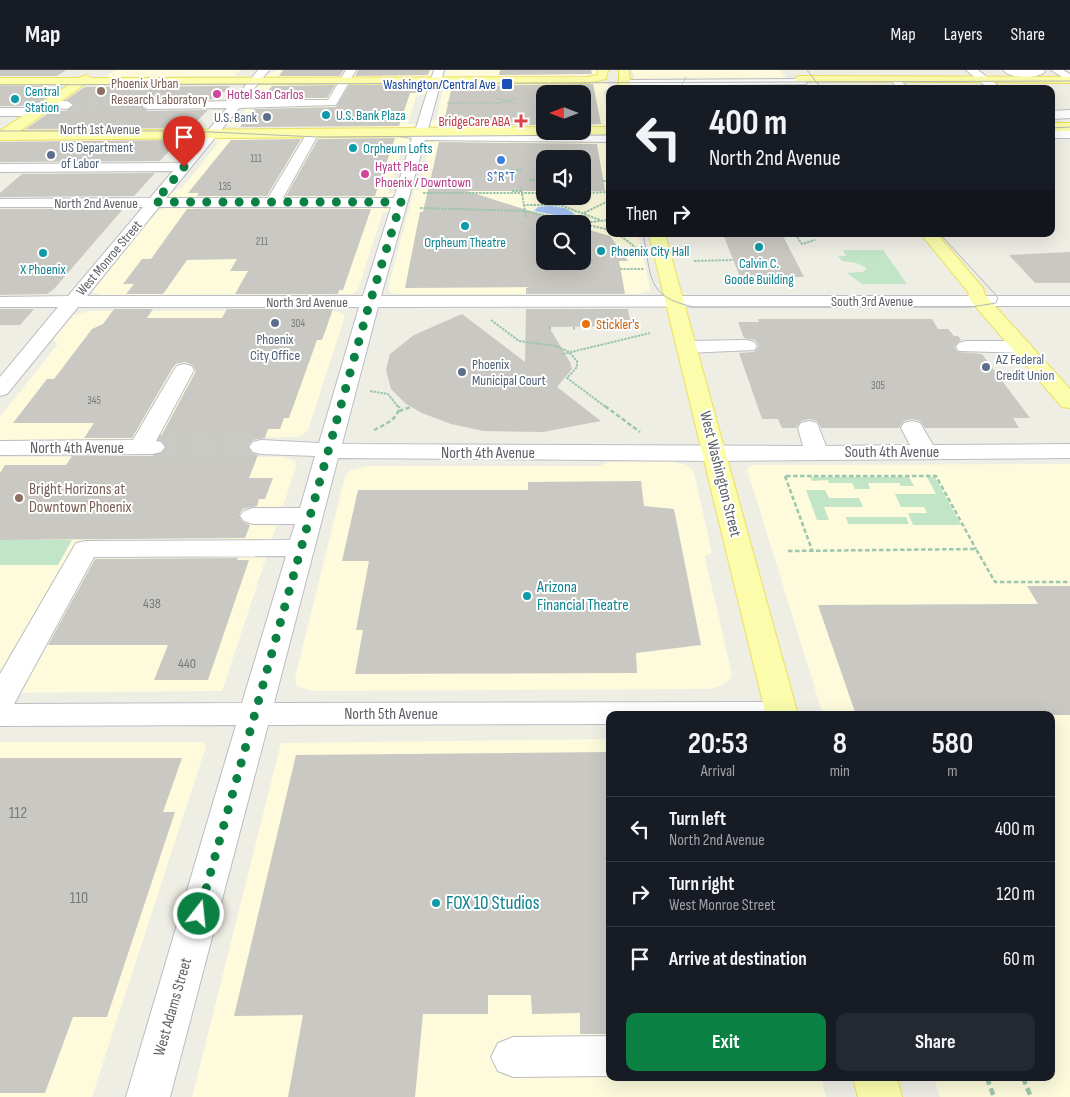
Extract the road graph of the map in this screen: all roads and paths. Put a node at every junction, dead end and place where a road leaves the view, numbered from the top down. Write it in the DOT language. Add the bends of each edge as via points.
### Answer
graph roads {
  1 [pos="98,70"];
  2 [pos="264,70"];
  3 [pos="603,70"];
  4 [pos="885,70"];
  5 [pos="971,70"];
  6 [pos="1008,70"];
  7 [pos="1037,70"];
  8 [pos="1056,70"];
  9 [pos="347,75"];
  10 [pos="438,75"];
  11 [pos="686,77"];
  12 [pos="1069,78"];
  13 [pos="895,79"];
  14 [pos="624,80"];
  15 [pos="801,80"];
  16 [pos="985,80"];
  17 [pos="83,81"];
  18 [pos="255,81"];
  19 [pos="0,82"];
  20 [pos="682,85"];
  21 [pos="901,85"];
  22 [pos="992,85"];
  23 [pos="522,97"];
  24 [pos="481,98"];
  25 [pos="500,99"];
  26 [pos="507,101"];
  27 [pos="445,103"];
  28 [pos="480,103"];
  29 [pos="514,103"];
  30 [pos="236,104"];
  31 [pos="68,105"];
  32 [pos="148,105"];
  33 [pos="44,108"];
  34 [pos="0,112"];
  35 [pos="1055,114"];
  36 [pos="1070,114"];
  37 [pos="343,131"];
  38 [pos="390,131"];
  39 [pos="536,131"];
  40 [pos="591,131"];
  41 [pos="606,131"];
  42 [pos="213,132"];
  43 [pos="313,133"];
  44 [pos="421,134"];
  45 [pos="2,137"];
  46 [pos="606,138"];
  47 [pos="184,167"];
  48 [pos="0,168"];
  49 [pos="506,170"];
  50 [pos="521,170"];
  51 [pos="529,180"];
  52 [pos="536,180"];
  53 [pos="521,187"];
  54 [pos="512,191"];
  55 [pos="521,192"];
  56 [pos="606,192"];
  57 [pos="536,193"];
  58 [pos="591,193"];
  59 [pos="420,194"];
  60 [pos="155,202"];
  61 [pos="273,202"];
  62 [pos="401,202"];
  63 [pos="606,202"];
  64 [pos="0,203"];
  65 [pos="523,205"];
  66 [pos="416,208"];
  67 [pos="524,210"];
  68 [pos="583,213"];
  69 [pos="546,215"];
  70 [pos="526,218"];
  71 [pos="600,220"];
  72 [pos="606,220"];
  73 [pos="591,221"];
  74 [pos="591,226"];
  75 [pos="606,229"];
  76 [pos="622,237"];
  77 [pos="658,237"];
  78 [pos="797,237"];
  79 [pos="922,237"];
  80 [pos="815,240"];
  81 [pos="641,252"];
  82 [pos="733,260"];
  83 [pos="694,261"];
  84 [pos="620,269"];
  85 [pos="644,269"];
  86 [pos="979,298"];
  87 [pos="1070,300"];
  88 [pos="0,302"];
  89 [pos="72,302"];
  90 [pos="370,302"];
  91 [pos="673,302"];
  92 [pos="490,320"];
  93 [pos="650,333"];
  94 [pos="520,341"];
  95 [pos="523,344"];
  96 [pos="747,346"];
  97 [pos="686,347"];
  98 [pos="966,347"];
  99 [pos="1022,347"];
  100 [pos="569,352"];
  101 [pos="564,354"];
  102 [pos="184,370"];
  103 [pos="0,390"];
  104 [pos="370,391"];
  105 [pos="1070,402"];
  106 [pos="411,407"];
  107 [pos="399,411"];
  108 [pos="809,428"];
  109 [pos="904,428"];
  110 [pos="368,432"];
  111 [pos="647,436"];
  112 [pos="261,447"];
  113 [pos="0,448"];
  114 [pos="328,450"];
  115 [pos="1070,451"];
  116 [pos="917,452"];
  117 [pos="817,453"];
  118 [pos="714,454"];
  119 [pos="779,476"];
  120 [pos="785,476"];
  121 [pos="253,516"];
  122 [pos="310,516"];
  123 [pos="301,548"];
  124 [pos="976,549"];
  125 [pos="788,550"];
  126 [pos="812,550"];
  127 [pos="1070,582"];
  128 [pos="0,700"];
  129 [pos="781,711"];
  130 [pos="606,714"];
  131 [pos="0,715"];
  132 [pos="254,715"];
  133 [pos="606,1056"];
  134 [pos="513,1057"];
  135 [pos="876,1081"];
  136 [pos="988,1081"];
  137 [pos="1024,1081"];
  138 [pos="148,1097"];
  139 [pos="880,1097"];
  140 [pos="994,1097"];
  141 [pos="1030,1097"];
  1 -- 17 [label="main road"];
  2 -- 18 [label="street, West Monroe Street"];
  3 -- 10 [label="main road" via="602,77 587,80"];
  4 -- 13 [label="street"];
  5 -- 16 [label="street"];
  6 -- 7 [label="street" via="1012,73 1040,72"];
  8 -- 12 [label="street"];
  9 -- 10 [label="main road"];
  9 -- 18 [label="main road"];
  9 -- 30 [label="street" via="332,103"];
  10 -- 44 [label="street, West Adams Street"];
  11 -- 20 [label="path, bridge"];
  12 -- 16 [label="main road"];
  13 -- 15 [label="main road"];
  13 -- 16 [label="main road"];
  13 -- 21 [label="street"];
  14 -- 15 [label="street"];
  16 -- 22 [label="street"];
  17 -- 18 [label="main road"];
  17 -- 19 [label="main road"];
  17 -- 33 [label="main road"];
  18 -- 30 [label="street, West Monroe Street"];
  23 -- 26 [label="path"];
  24 -- 28 [label="path"];
  25 -- 26 [label="path"];
  26 -- 28 [label="path"];
  26 -- 29 [label="path"];
  27 -- 28 [label="path"];
  30 -- 32 [label="street"];
  30 -- 42 [label="street, West Monroe Street"];
  31 -- 33 [label="street"];
  33 -- 34 [label="street"];
  33 -- 45 [label="main road"];
  35 -- 36 [label="street"];
  37 -- 38 [label="main road, North 1st Avenue"];
  37 -- 42 [label="main road, North 1st Avenue"];
  37 -- 43 [label="main road, North 1st Avenue"];
  38 -- 44 [label="street"];
  39 -- 44 [label="main road"];
  40 -- 41 [label="main road"];
  42 -- 43 [label="main road, North 1st Avenue"];
  42 -- 45 [label="main road, North 1st Avenue"];
  42 -- 47 [label="street, West Monroe Street"];
  43 -- 61 [label="street"];
  44 -- 46 [label="street"];
  44 -- 62 [label="street, West Adams Street"];
  47 -- 48 [label="street"];
  47 -- 60 [label="street, West Monroe Street"];
  49 -- 50 [label="path"];
  51 -- 52 [label="path"];
  53 -- 55 [label="path"];
  54 -- 55 [label="path"];
  55 -- 57 [label="path"];
  55 -- 59 [label="path"];
  55 -- 65 [label="path"];
  56 -- 58 [label="path"];
  60 -- 61 [label="street, North 2nd Avenue"];
  60 -- 64 [label="street, North 2nd Avenue"];
  60 -- 89 [label="street, West Monroe Street"];
  61 -- 62 [label="street, North 2nd Avenue"];
  62 -- 90 [label="street, West Adams Street"];
  63 -- 68 [label="path"];
  65 -- 67 [label="path"];
  65 -- 68 [label="path" via="560,206"];
  66 -- 67 [label="path"];
  67 -- 69 [label="path"];
  67 -- 70 [label="path"];
  68 -- 71 [label="path"];
  71 -- 72 [label="path"];
  71 -- 73 [label="path"];
  74 -- 75 [label="path"];
  76 -- 81 [label="path"];
  77 -- 91 [label="main road, West Washington Street"];
  78 -- 80 [label="path" via="802,244"];
  79 -- 86 [label="main road" via="949,285"];
  82 -- 83 [label="path"];
  84 -- 85 [label="path"];
  86 -- 87 [label="street, South 3rd Avenue"];
  86 -- 91 [label="street, South 3rd Avenue"];
  86 -- 99 [label="main road"];
  88 -- 89 [label="street, North 3rd Avenue"];
  89 -- 90 [label="street, North 3rd Avenue"];
  89 -- 103 [label="street, West Monroe Street"];
  90 -- 91 [label="street, North 3rd Avenue"];
  90 -- 114 [label="street, West Adams Street"];
  91 -- 97 [label="main road, West Washington Street"];
  92 -- 94 [label="path"];
  93 -- 100 [label="path"];
  94 -- 95 [label="path"];
  94 -- 100 [label="path" via="548,343"];
  96 -- 97 [label="street"];
  97 -- 118 [label="main road, West Washington Street"];
  98 -- 99 [label="street"];
  99 -- 105 [label="main road"];
  100 -- 101 [label="path"];
  100 -- 111 [label="path" via="577,366 573,374 566,377"];
  102 -- 113 [label="street, North 4th Avenue" via="147,447"];
  104 -- 107 [label="path" via="388,394"];
  106 -- 107 [label="path"];
  107 -- 110 [label="path" via="390,421"];
  108 -- 117 [label="street"];
  109 -- 116 [label="street"];
  112 -- 114 [label="street, North 4th Avenue"];
  114 -- 118 [label="street, North 4th Avenue"];
  114 -- 122 [label="street, West Adams Street"];
  115 -- 116 [label="street, South 4th Avenue"];
  116 -- 117 [label="street, South 4th Avenue"];
  117 -- 118 [label="street, South 4th Avenue"];
  118 -- 129 [label="main road, West Washington Street"];
  119 -- 120 [label="path"];
  120 -- 124 [label="path" via="936,476"];
  120 -- 126 [label="path"];
  121 -- 122 [label="street"];
  122 -- 123 [label="street, West Adams Street"];
  123 -- 128 [label="street" via="85,549"];
  123 -- 132 [label="street, West Adams Street"];
  124 -- 126 [label="path"];
  124 -- 127 [label="path" via="995,582"];
  125 -- 126 [label="path"];
  130 -- 132 [label="street, North 5th Avenue"];
  131 -- 132 [label="street, North 5th Avenue"];
  132 -- 138 [label="street, West Adams Street"];
  133 -- 134 [label="street"];
  135 -- 139 [label="main road"];
  136 -- 140 [label="path"];
  137 -- 141 [label="path"];
}
